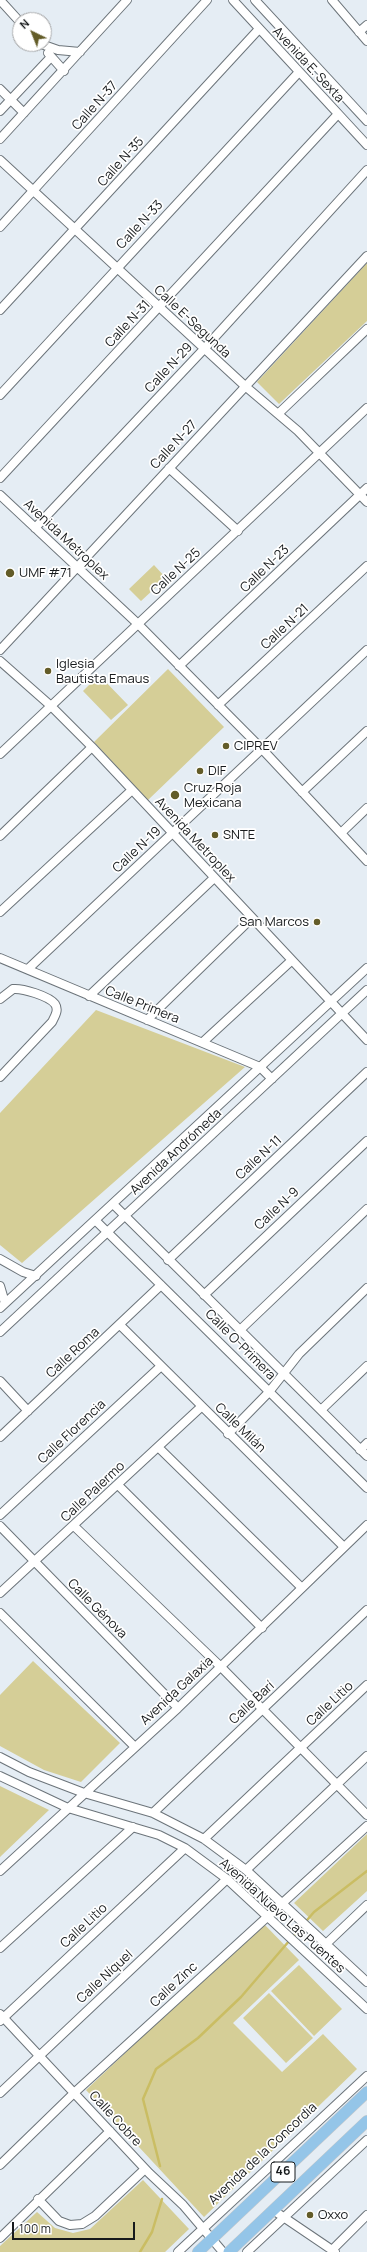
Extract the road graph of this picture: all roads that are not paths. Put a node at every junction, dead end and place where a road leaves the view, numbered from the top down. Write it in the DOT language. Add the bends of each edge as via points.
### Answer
graph roads {
  1 [pos="0,0"];
  2 [pos="127,0"];
  3 [pos="207,0"];
  4 [pos="233,0"];
  5 [pos="256,0"];
  6 [pos="332,0"];
  7 [pos="12,13"];
  8 [pos="367,25"];
  9 [pos="259,29"];
  10 [pos="359,32"];
  11 [pos="367,40"];
  12 [pos="52,48"];
  13 [pos="47,52"];
  14 [pos="80,52"];
  15 [pos="52,57"];
  16 [pos="64,71"];
  17 [pos="299,72"];
  18 [pos="0,89"];
  19 [pos="10,100"];
  20 [pos="0,111"];
  21 [pos="24,113"];
  22 [pos="338,114"];
  23 [pos="367,121"];
  24 [pos="0,139"];
  25 [pos="367,145"];
  26 [pos="0,160"];
  27 [pos="367,170"];
  28 [pos="34,192"];
  29 [pos="0,227"];
  30 [pos="76,230"];
  31 [pos="367,256"];
  32 [pos="117,268"];
  33 [pos="160,308"];
  34 [pos="0,310"];
  35 [pos="367,329"];
  36 [pos="204,349"];
  37 [pos="245,386"];
  38 [pos="0,394"];
  39 [pos="367,408"];
  40 [pos="278,413"];
  41 [pos="319,451"];
  42 [pos="169,468"];
  43 [pos="0,478"];
  44 [pos="367,488"];
  45 [pos="360,494"];
  46 [pos="0,495"];
  47 [pos="367,502"];
  48 [pos="35,528"];
  49 [pos="238,531"];
  50 [pos="367,566"];
  51 [pos="76,567"];
  52 [pos="138,624"];
  53 [pos="0,650"];
  54 [pos="367,650"];
  55 [pos="0,661"];
  56 [pos="179,666"];
  57 [pos="218,705"];
  58 [pos="51,706"];
  59 [pos="367,732"];
  60 [pos="92,747"];
  61 [pos="262,749"];
  62 [pos="0,754"];
  63 [pos="132,790"];
  64 [pos="302,792"];
  65 [pos="367,808"];
  66 [pos="341,833"];
  67 [pos="173,834"];
  68 [pos="0,836"];
  69 [pos="367,861"];
  70 [pos="214,878"];
  71 [pos="0,912"];
  72 [pos="252,918"];
  73 [pos="0,958"];
  74 [pos="291,961"];
  75 [pos="367,968"];
  76 [pos="28,970"];
  77 [pos="367,990"];
  78 [pos="89,996"];
  79 [pos="0,999"];
  80 [pos="331,1002"];
  81 [pos="341,1013"];
  82 [pos="147,1020"];
  83 [pos="367,1040"];
  84 [pos="202,1042"];
  85 [pos="260,1067"];
  86 [pos="367,1072"];
  87 [pos="0,1077"];
  88 [pos="272,1079"];
  89 [pos="367,1141"];
  90 [pos="113,1204"];
  91 [pos="367,1209"];
  92 [pos="125,1216"];
  93 [pos="95,1220"];
  94 [pos="108,1231"];
  95 [pos="0,1259"];
  96 [pos="168,1260"];
  97 [pos="36,1276"];
  98 [pos="161,1285"];
  99 [pos="0,1286"];
  100 [pos="367,1288"];
  101 [pos="204,1295"];
  102 [pos="2,1305"];
  103 [pos="120,1325"];
  104 [pos="240,1330"];
  105 [pos="0,1332"];
  106 [pos="367,1366"];
  107 [pos="160,1367"];
  108 [pos="284,1373"];
  109 [pos="0,1381"];
  110 [pos="270,1392"];
  111 [pos="201,1407"];
  112 [pos="321,1410"];
  113 [pos="28,1411"];
  114 [pos="228,1434"];
  115 [pos="0,1437"];
  116 [pos="367,1444"];
  117 [pos="158,1447"];
  118 [pos="360,1450"];
  119 [pos="367,1456"];
  120 [pos="118,1485"];
  121 [pos="367,1488"];
  122 [pos="0,1515"];
  123 [pos="367,1525"];
  124 [pos="0,1526"];
  125 [pos="74,1526"];
  126 [pos="344,1547"];
  127 [pos="33,1562"];
  128 [pos="302,1588"];
  129 [pos="0,1594"];
  130 [pos="367,1610"];
  131 [pos="0,1613"];
  132 [pos="262,1628"];
  133 [pos="221,1667"];
  134 [pos="367,1685"];
  135 [pos="178,1708"];
  136 [pos="263,1710"];
  137 [pos="135,1747"];
  138 [pos="300,1748"];
  139 [pos="367,1756"];
  140 [pos="0,1757"];
  141 [pos="0,1776"];
  142 [pos="337,1785"];
  143 [pos="84,1794"];
  144 [pos="68,1808"];
  145 [pos="153,1813"];
  146 [pos="367,1815"];
  147 [pos="367,1826"];
  148 [pos="133,1827"];
  149 [pos="204,1839"];
  150 [pos="184,1848"];
  151 [pos="246,1870"];
  152 [pos="0,1871"];
  153 [pos="227,1879"];
  154 [pos="281,1903"];
  155 [pos="367,1905"];
  156 [pos="266,1916"];
  157 [pos="326,1944"];
  158 [pos="0,1948"];
  159 [pos="367,1982"];
  160 [pos="367,2009"];
  161 [pos="1,2018"];
  162 [pos="39,2056"];
  163 [pos="367,2076"];
  164 [pos="367,2092"];
  165 [pos="0,2093"];
  166 [pos="74,2094"];
  167 [pos="367,2120"];
  168 [pos="110,2131"];
  169 [pos="367,2140"];
  170 [pos="0,2165"];
  171 [pos="145,2168"];
  172 [pos="38,2199"];
  173 [pos="273,2210"];
  174 [pos="367,2215"];
  175 [pos="283,2218"];
  176 [pos="204,2227"];
  177 [pos="0,2238"];
  178 [pos="213,2238"];
  179 [pos="334,2251"];
  180 [pos="178,2252"];
  181 [pos="198,2252"];
  182 [pos="223,2252"];
  183 [pos="229,2252"];
  184 [pos="247,2252"];
  1 -- 7 [label="street"];
  2 -- 14 [label="street"];
  3 -- 28 [label="street, Calle N-37"];
  4 -- 9 [label="street, Avenida E. Sexta"];
  5 -- 23 [label="street, Avenida E. Sexta"];
  6 -- 10 [label="street"];
  8 -- 10 [label="street"];
  9 -- 17 [label="street, Avenida E. Sexta"];
  9 -- 30 [label="street, Calle N-35"];
  10 -- 11 [label="street"];
  12 -- 14 [label="street"];
  13 -- 15 [label="street"];
  14 -- 16 [label="street"];
  15 -- 16 [label="street"];
  15 -- 19 [label="street"];
  16 -- 21 [label="street"];
  17 -- 22 [label="street, Avenida E. Sexta"];
  17 -- 32 [label="street, Calle N-33"];
  18 -- 19 [label="street"];
  19 -- 20 [label="street"];
  19 -- 21 [label="street"];
  21 -- 24 [label="street"];
  22 -- 25 [label="street, Avenida E. Sexta"];
  22 -- 33 [label="street, Calle N-31"];
  26 -- 28 [label="street, Calle E-Segunda"];
  27 -- 36 [label="street, Calle N-29"];
  28 -- 29 [label="street, Calle N-37"];
  28 -- 30 [label="street, Calle E-Segunda"];
  30 -- 32 [label="street, Calle E-Segunda"];
  30 -- 34 [label="street, Calle N-35"];
  31 -- 37 [label="street, Calle N-27"];
  32 -- 33 [label="street, Calle E-Segunda"];
  32 -- 38 [label="street, Calle N-33"];
  33 -- 36 [label="street, Calle E-Segunda"];
  33 -- 43 [label="street, Calle N-31"];
  35 -- 40 [label="street"];
  36 -- 37 [label="street, Calle E-Segunda"];
  36 -- 48 [label="street, Calle N-29"];
  37 -- 40 [label="street, Calle E-Segunda"];
  37 -- 42 [label="street, Calle N-27"];
  39 -- 41 [label="street, Calle N-25"];
  40 -- 41 [label="street, Calle E-Segunda"];
  41 -- 45 [label="street, Calle E-Segunda"];
  41 -- 49 [label="street, Calle N-25"];
  42 -- 49 [label="street"];
  42 -- 51 [label="street, Calle N-27"];
  44 -- 45 [label="street, Calle N-23"];
  45 -- 47 [label="street, Calle E-Segunda"];
  45 -- 56 [label="street, Calle N-23"];
  46 -- 48 [label="street, Avenida Metroplex"];
  48 -- 51 [label="street, Avenida Metroplex"];
  49 -- 52 [label="street, Calle N-25"];
  50 -- 57 [label="street, Calle N-21"];
  51 -- 52 [label="street, Avenida Metroplex"];
  51 -- 53 [label="street, Calle N-27"];
  52 -- 56 [label="street, Avenida Metroplex"];
  52 -- 58 [label="street, Calle N-25"];
  54 -- 61 [label="street, Calle N-19"];
  55 -- 58 [label="street, Avenida Metroplex"];
  56 -- 57 [label="street, Avenida Metroplex"];
  57 -- 61 [label="street, Avenida Metroplex"];
  58 -- 60 [label="street, Avenida Metroplex"];
  58 -- 62 [label="street, Calle N-25"];
  59 -- 64 [label="street"];
  60 -- 63 [label="street, Avenida Metroplex"];
  60 -- 68 [label="street"];
  61 -- 64 [label="street, Avenida Metroplex"];
  61 -- 67 [label="street, Calle N-19"];
  63 -- 67 [label="street, Avenida Metroplex"];
  63 -- 71 [label="street"];
  64 -- 66 [label="street, Avenida Metroplex"];
  65 -- 66 [label="street"];
  66 -- 69 [label="street, Avenida Metroplex"];
  67 -- 70 [label="street, Avenida Metroplex"];
  67 -- 76 [label="street, Calle N-19"];
  70 -- 72 [label="street, Avenida Metroplex"];
  70 -- 78 [label="street"];
  72 -- 74 [label="street, Avenida Metroplex"];
  72 -- 82 [label="street"];
  73 -- 76 [label="street, Calle Primera"];
  74 -- 80 [label="street, Avenida Metroplex"];
  74 -- 84 [label="street"];
  75 -- 80 [label="street, Avenida Andrómeda"];
  76 -- 78 [label="street, Calle Primera"];
  77 -- 81 [label="street, Avenida Andrómeda"];
  78 -- 82 [label="street, Calle Primera"];
  79 -- 87 [label="street" via="7,992 20,988 51,1000 56,1008 52,1022"];
  80 -- 81 [label="street, Avenida Metroplex"];
  80 -- 85 [label="street, Avenida Andrómeda"];
  81 -- 83 [label="street, Avenida Metroplex"];
  81 -- 88 [label="street, Avenida Andrómeda"];
  82 -- 84 [label="street, Calle Primera"];
  84 -- 85 [label="street, Calle Primera"];
  85 -- 88 [label="street, Calle Primera"];
  85 -- 90 [label="street, Avenida Andrómeda"];
  86 -- 96 [label="street, Calle N-11"];
  88 -- 92 [label="street, Avenida Andrómeda"];
  89 -- 101 [label="street, Calle N-9"];
  90 -- 92 [label="street, Calle O-Primera"];
  90 -- 93 [label="street, Avenida Andrómeda"];
  91 -- 104 [label="street"];
  92 -- 94 [label="street, Avenida Andrómeda"];
  92 -- 96 [label="street, Calle O-Primera"];
  93 -- 94 [label="street, Calle O-Primera"];
  93 -- 97 [label="street, Avenida Andrómeda"];
  94 -- 98 [label="street, Calle O-Primera"];
  94 -- 105 [label="street, Avenida Andrómeda"];
  95 -- 97 [label="street"];
  96 -- 101 [label="street, Calle O-Primera"];
  97 -- 102 [label="street, Avenida Andrómeda"];
  98 -- 103 [label="street, Calle Roma"];
  98 -- 110 [label="street, Calle O-Primera"];
  99 -- 102 [label="street"];
  100 -- 108 [label="street" via="306,1347"];
  101 -- 104 [label="street, Calle O-Primera"];
  103 -- 107 [label="street, Calle Milán"];
  103 -- 113 [label="street, Calle Roma"];
  104 -- 108 [label="street, Calle O-Primera"];
  106 -- 112 [label="street"];
  107 -- 111 [label="street, Calle Milán"];
  107 -- 122 [label="street, Calle Florencia"];
  108 -- 110 [label="street"];
  108 -- 112 [label="street, Calle O-Primera"];
  109 -- 113 [label="street"];
  110 -- 114 [label="street"];
  110 -- 121 [label="street, Calle O-Primera"];
  111 -- 114 [label="street, Calle Milán"];
  111 -- 117 [label="street, Calle Palermo"];
  112 -- 118 [label="street, Calle O-Primera"];
  113 -- 115 [label="street, Calle Roma"];
  114 -- 126 [label="street, Calle Milán"];
  116 -- 118 [label="street"];
  117 -- 120 [label="street, Calle Palermo"];
  117 -- 128 [label="street"];
  118 -- 119 [label="street, Calle O-Primera"];
  120 -- 125 [label="street, Calle Palermo"];
  120 -- 132 [label="street"];
  123 -- 126 [label="street, Avenida Galaxia"];
  124 -- 127 [label="street, Calle Génova"];
  125 -- 127 [label="street, Calle Palermo"];
  125 -- 133 [label="street"];
  126 -- 128 [label="street, Avenida Galaxia"];
  127 -- 129 [label="street, Calle Palermo"];
  127 -- 135 [label="street, Calle Génova"];
  128 -- 132 [label="street, Avenida Galaxia"];
  130 -- 136 [label="street, Calle Barí"];
  131 -- 137 [label="street"];
  132 -- 133 [label="street, Avenida Galaxia"];
  133 -- 135 [label="street, Avenida Galaxia"];
  133 -- 136 [label="street"];
  134 -- 138 [label="street, Calle Litio"];
  135 -- 137 [label="street, Avenida Galaxia"];
  136 -- 138 [label="street"];
  136 -- 145 [label="street, Calle Barí"];
  137 -- 143 [label="street, Avenida Galaxia"];
  138 -- 142 [label="street"];
  138 -- 149 [label="street, Calle Litio"];
  139 -- 142 [label="street"];
  140 -- 143 [label="street, Avenida Nuevo Las Puentes"];
  141 -- 144 [label="street, Avenida Nuevo Las Puentes"];
  142 -- 146 [label="street"];
  142 -- 151 [label="street"];
  143 -- 144 [label="street, Avenida Galaxia"];
  143 -- 145 [label="street, Avenida Nuevo Las Puentes"];
  144 -- 148 [label="street, Avenida Nuevo Las Puentes"];
  144 -- 152 [label="street, Avenida Galaxia"];
  145 -- 149 [label="street, Avenida Nuevo Las Puentes"];
  147 -- 154 [label="street, Calle Zinc"];
  148 -- 150 [label="street, Avenida Nuevo Las Puentes" via="158,1835"];
  148 -- 158 [label="street"];
  149 -- 151 [label="street, Avenida Nuevo Las Puentes"];
  150 -- 153 [label="street, Avenida Nuevo Las Puentes"];
  150 -- 161 [label="street, Calle Litio"];
  151 -- 154 [label="street, Avenida Nuevo Las Puentes"];
  153 -- 156 [label="street, Avenida Nuevo Las Puentes"];
  153 -- 162 [label="street, Calle Níquel"];
  154 -- 156 [label="street, Calle Zinc"];
  154 -- 157 [label="street, Avenida Nuevo Las Puentes"];
  155 -- 157 [label="street"];
  156 -- 160 [label="street, Avenida Nuevo Las Puentes"];
  156 -- 166 [label="street, Calle Zinc"];
  157 -- 159 [label="street, Avenida Nuevo Las Puentes"];
  161 -- 162 [label="street, Calle Cobre"];
  162 -- 165 [label="street, Calle Níquel"];
  162 -- 166 [label="street, Calle Cobre"];
  163 -- 176 [label="street, Avenida de la Concordia"];
  164 -- 178 [label="main road, Avenida de la Concordia / 46"];
  166 -- 168 [label="street, Calle Cobre"];
  166 -- 170 [label="street, Calle Zinc"];
  167 -- 173 [label="main road, 46"];
  168 -- 171 [label="street, Calle Cobre"];
  168 -- 172 [label="street"];
  169 -- 175 [label="street"];
  171 -- 172 [label="street" via="95,2216 82,2224 70,2225 59,2221"];
  171 -- 176 [label="street, Calle Cobre"];
  172 -- 177 [label="street"];
  173 -- 175 [label="street"];
  173 -- 183 [label="main road, 46"];
  174 -- 179 [label="street"];
  175 -- 179 [label="street"];
  175 -- 184 [label="street"];
  176 -- 178 [label="street, Calle Cobre"];
  176 -- 180 [label="street, Avenida de la Concordia"];
  178 -- 181 [label="main road, Avenida de la Concordia / 46"];
  178 -- 182 [label="street, Calle Cobre"];
}
